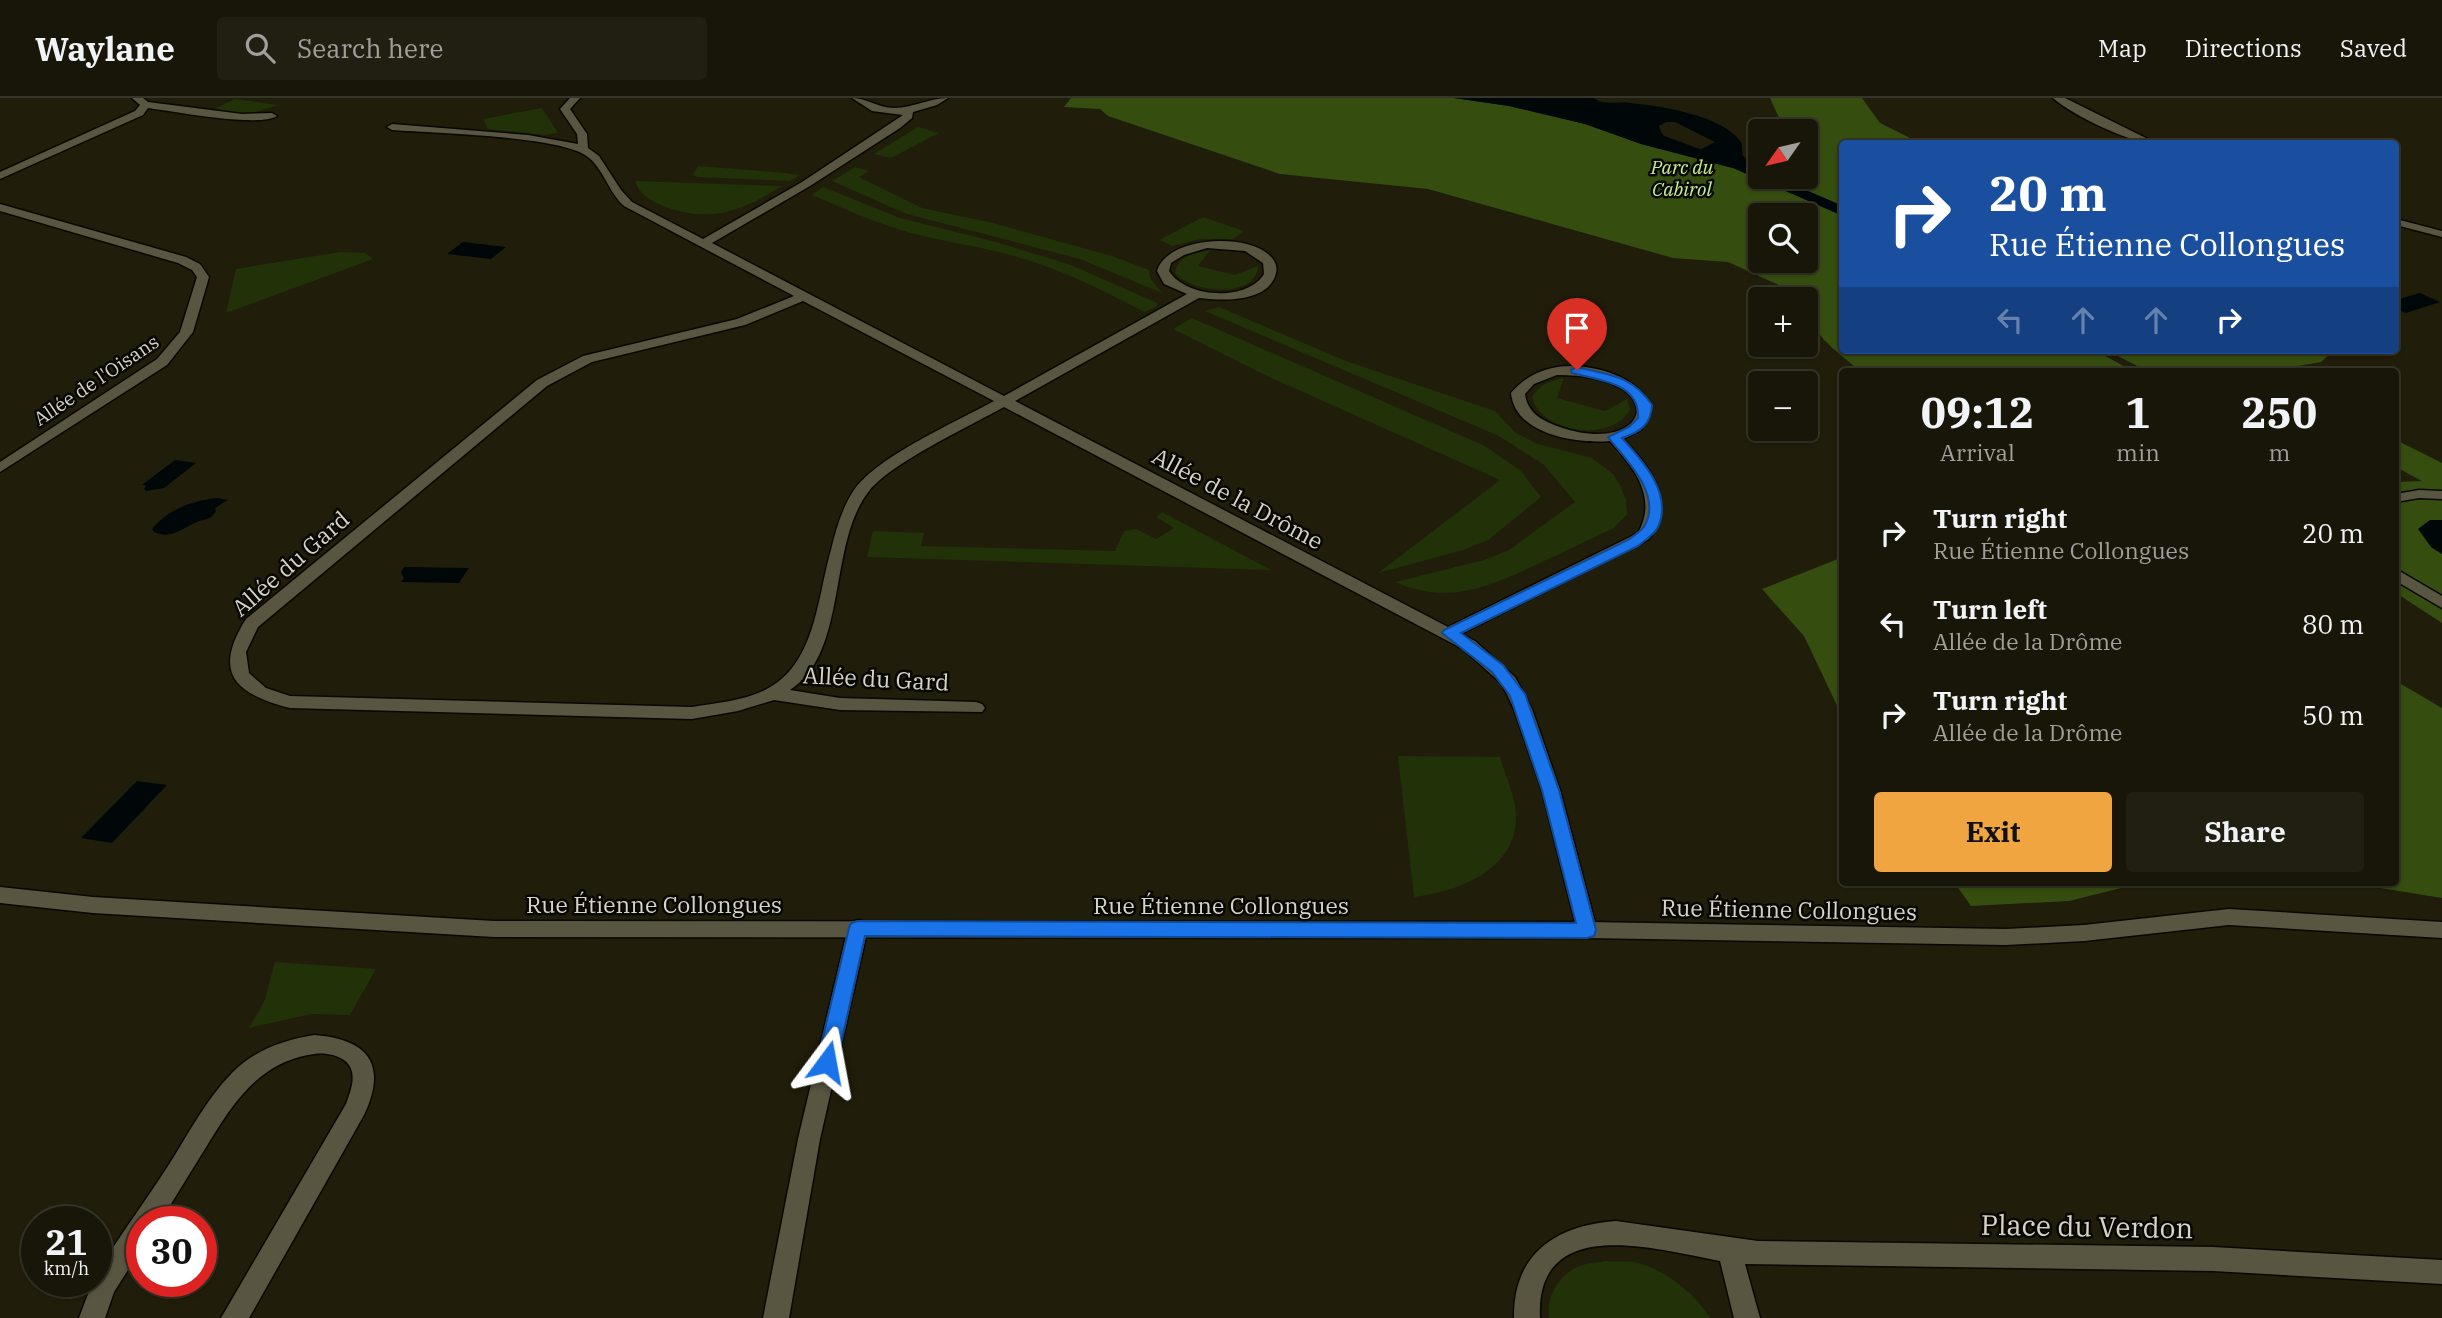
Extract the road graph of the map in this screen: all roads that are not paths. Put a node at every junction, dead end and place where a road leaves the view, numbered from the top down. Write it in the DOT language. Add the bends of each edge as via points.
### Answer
graph roads {
  1 [pos="575,98"];
  2 [pos="857,98"];
  3 [pos="943,98"];
  4 [pos="2058,98"];
  5 [pos="141,102"];
  6 [pos="908,110"];
  7 [pos="272,116"];
  8 [pos="392,127"];
  9 [pos="2144,140"];
  10 [pos="583,149"];
  11 [pos="0,176"];
  12 [pos="0,207"];
  13 [pos="2399,223"];
  14 [pos="2442,234"];
  15 [pos="703,244"];
  16 [pos="1195,295"];
  17 [pos="804,296"];
  18 [pos="1006,402"];
  19 [pos="1614,437"];
  20 [pos="0,468"];
  21 [pos="2442,495"];
  22 [pos="2399,497"];
  23 [pos="2399,576"];
  24 [pos="2442,603"];
  25 [pos="1449,633"];
  26 [pos="775,694"];
  27 [pos="976,708"];
  28 [pos="0,895"];
  29 [pos="858,928"];
  30 [pos="1587,930"];
  31 [pos="2442,930"];
  32 [pos="156,1206"];
  33 [pos="126,1252"];
  34 [pos="1730,1253"];
  35 [pos="2442,1272"];
  36 [pos="92,1318"];
  37 [pos="234,1318"];
  38 [pos="776,1318"];
  39 [pos="1527,1318"];
  40 [pos="1746,1318"];
  1 -- 10 [label="street, Allée de la Drôme" via="565,109 582,134"];
  2 -- 6 [label="street" via="877,109"];
  3 -- 6 [label="street"];
  4 -- 9 [label="street"];
  5 -- 7 [label="street" via="242,117"];
  5 -- 11 [label="street" via="139,113 121,123"];
  6 -- 15 [label="street" via="908,116 896,126"];
  8 -- 10 [label="street" via="553,142"];
  10 -- 15 [label="street, Allée de la Drôme" via="593,156 621,199"];
  12 -- 20 [label="street, Allée de l'Oisans" via="182,260 203,276 191,328 162,362"];
  13 -- 14 [label="street"];
  15 -- 17 [label="street, Allée de la Drôme"];
  16 -- 16 [label="street" via="1251,292 1272,277 1273,267 1256,252 1240,247 1207,245 1177,253 1167,259 1163,275 1169,283"];
  16 -- 18 [label="street"];
  17 -- 18 [label="street, Allée de la Drôme"];
  17 -- 26 [label="street, Allée du Gard" via="741,322 588,359 542,383 252,623 242,640 238,663 246,685 264,696 290,702 692,713"];
  18 -- 25 [label="street, Allée de la Drôme"];
  18 -- 26 [label="street, Allée du Gard" via="899,460 864,486 851,508 809,663"];
  19 -- 19 [label="street" via="1634,430 1645,419 1645,405 1637,392 1619,381 1577,370 1555,372 1537,376 1518,395 1520,407 1530,419 1547,429 1592,439"];
  19 -- 25 [label="street" via="1636,461 1653,494 1654,518 1644,536"];
  21 -- 22 [label="street"];
  23 -- 24 [label="street"];
  25 -- 30 [label="street, Allée de la Drôme" via="1491,662 1517,694 1551,790"];
  26 -- 27 [label="street, Allée du Gard" via="840,704"];
  28 -- 29 [label="street, Rue Étienne Collongues" via="93,905 494,929"];
  29 -- 30 [label="street, Rue Étienne Collongues"];
  29 -- 38 [label="street" via="809,1139"];
  30 -- 31 [label="street, Rue Étienne Collongues" via="2006,937 2229,917"];
  32 -- 37 [label="street" via="241,1078 289,1049 325,1044 353,1054 363,1068 364,1086 356,1108"];
  33 -- 36 [label="street"];
  34 -- 35 [label="street, Place du Verdon" via="2279,1261"];
  34 -- 39 [label="street, Place du Verdon" via="1631,1233 1595,1234 1565,1243 1545,1257 1529,1282"];
  34 -- 40 [label="street"];
}
